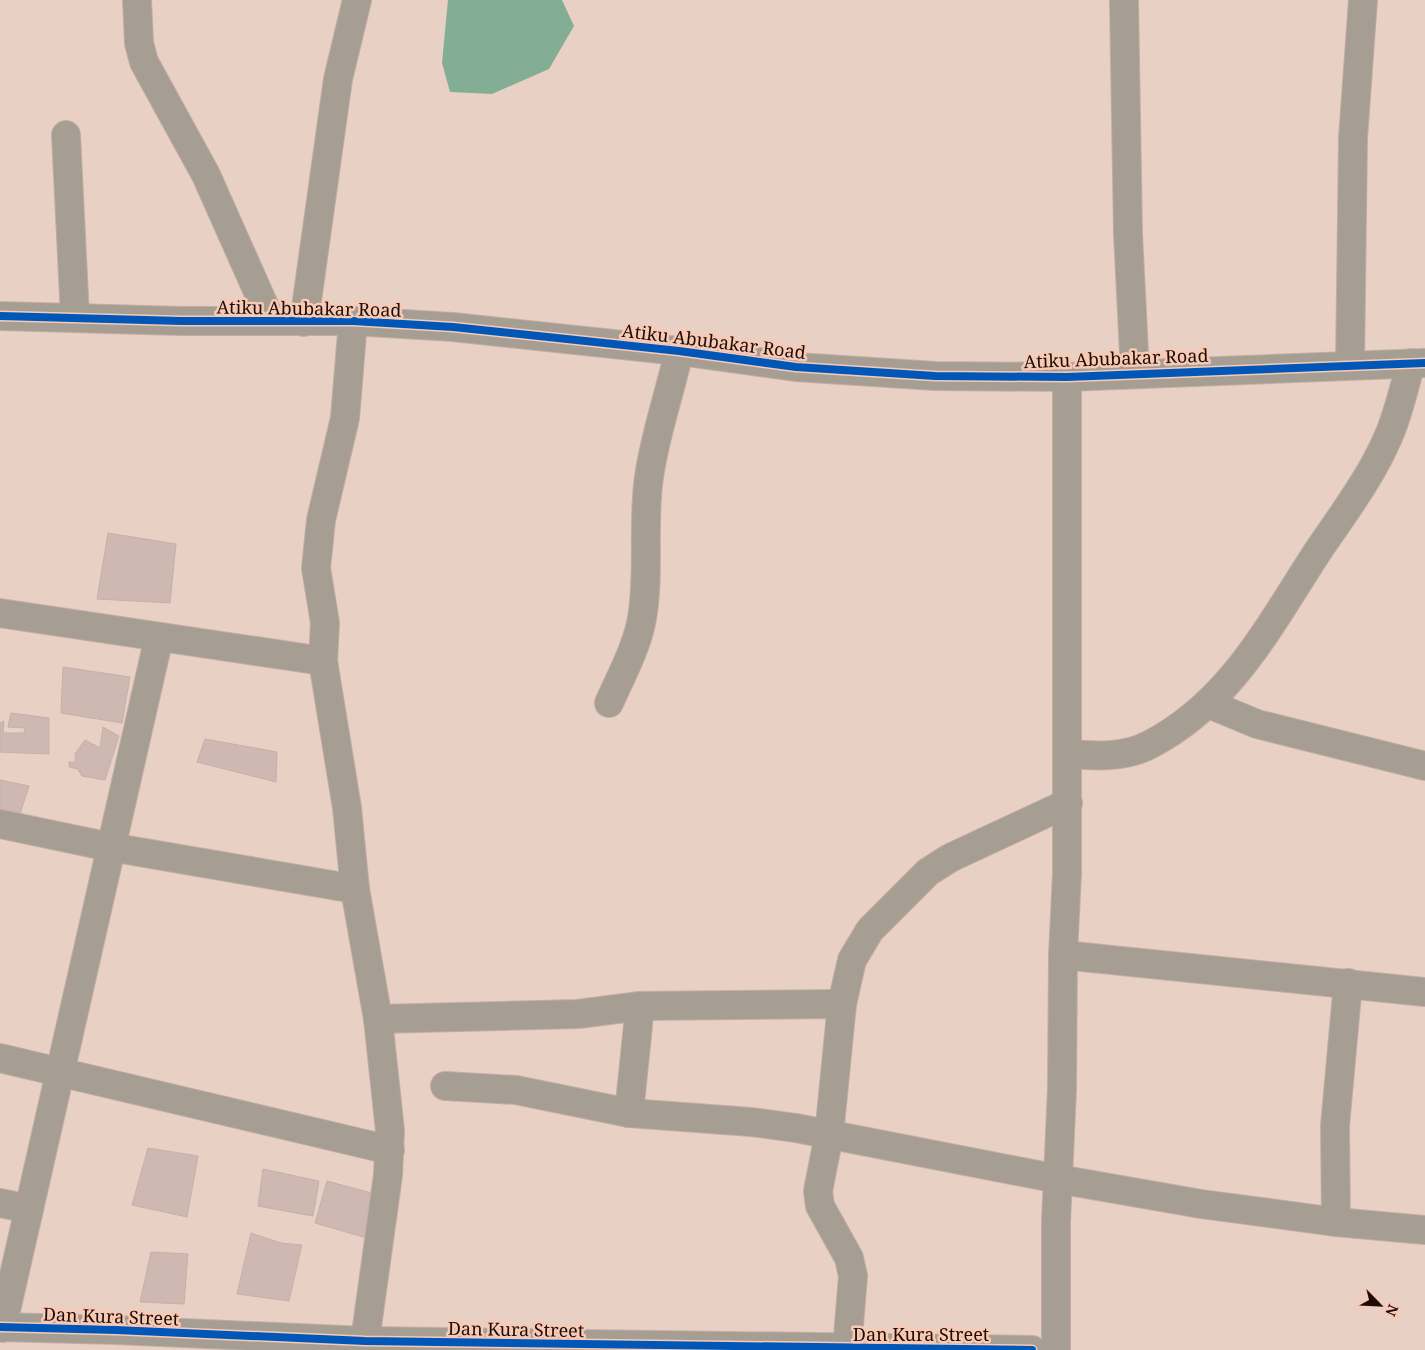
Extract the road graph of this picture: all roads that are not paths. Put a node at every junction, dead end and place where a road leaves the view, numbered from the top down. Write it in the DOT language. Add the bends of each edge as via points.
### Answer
graph roads {
  1 [pos="137,0"];
  2 [pos="357,0"];
  3 [pos="1124,0"];
  4 [pos="1362,0"];
  5 [pos="66,135"];
  6 [pos="0,316"];
  7 [pos="75,317"];
  8 [pos="271,321"];
  9 [pos="353,321"];
  10 [pos="304,322"];
  11 [pos="679,351"];
  12 [pos="1418,363"];
  13 [pos="1350,365"];
  14 [pos="1135,373"];
  15 [pos="1067,377"];
  16 [pos="0,613"];
  17 [pos="159,637"];
  18 [pos="323,661"];
  19 [pos="609,703"];
  20 [pos="1209,704"];
  21 [pos="1068,754"];
  22 [pos="1425,766"];
  23 [pos="1068,803"];
  24 [pos="0,824"];
  25 [pos="110,847"];
  26 [pos="356,889"];
  27 [pos="1063,955"];
  28 [pos="1348,983"];
  29 [pos="1425,992"];
  30 [pos="842,1004"];
  31 [pos="640,1006"];
  32 [pos="378,1019"];
  33 [pos="0,1058"];
  34 [pos="60,1072"];
  35 [pos="445,1086"];
  36 [pos="629,1113"];
  37 [pos="829,1135"];
  38 [pos="390,1150"];
  39 [pos="1058,1179"];
  40 [pos="0,1203"];
  41 [pos="29,1209"];
  42 [pos="1336,1222"];
  43 [pos="1425,1230"];
  44 [pos="1,1328"];
  45 [pos="365,1341"];
  46 [pos="440,1346"];
  47 [pos="767,1349"];
  48 [pos="847,1349"];
  49 [pos="1032,1350"];
  50 [pos="1056,1350"];
  1 -- 8 [label="street" via="139,43 144,62 206,175"];
  2 -- 10 [label="street" via="338,79"];
  3 -- 14 [label="street" via="1128,234"];
  4 -- 13 [label="street" via="1353,138"];
  5 -- 7 [label="street"];
  6 -- 7 [label="street, Atiku Abubakar Road"];
  7 -- 8 [label="street, Atiku Abubakar Road"];
  8 -- 10 [label="street, Atiku Abubakar Road"];
  9 -- 10 [label="street, Atiku Abubakar Road"];
  9 -- 11 [label="street, Atiku Abubakar Road" via="472,328"];
  9 -- 18 [label="street" via="345,418 318,543 316,568 325,623"];
  11 -- 15 [label="street, Atiku Abubakar Road" via="796,367 864,372"];
  11 -- 19 [label="street" via="649,476 642,620"];
  12 -- 13 [label="street, Atiku Abubakar Road"];
  12 -- 20 [label="street" via="1389,436 1356,494 1239,672"];
  13 -- 14 [label="street, Atiku Abubakar Road"];
  14 -- 15 [label="street, Atiku Abubakar Road"];
  15 -- 21 [label="street"];
  16 -- 17 [label="street"];
  17 -- 18 [label="street"];
  17 -- 25 [label="street"];
  18 -- 26 [label="street" via="347,808"];
  20 -- 21 [label="street" via="1148,746 1099,757"];
  20 -- 22 [label="street" via="1257,724"];
  21 -- 23 [label="street"];
  23 -- 27 [label="street"];
  23 -- 30 [label="street" via="950,858 928,872 870,930 859,946 847,977"];
  24 -- 25 [label="street"];
  25 -- 26 [label="street"];
  25 -- 34 [label="street"];
  26 -- 32 [label="street"];
  27 -- 28 [label="street"];
  27 -- 39 [label="street"];
  28 -- 29 [label="street"];
  28 -- 42 [label="street" via="1336,1126"];
  30 -- 31 [label="street"];
  30 -- 37 [label="street"];
  31 -- 32 [label="street" via="578,1014"];
  31 -- 36 [label="street"];
  32 -- 38 [label="street"];
  33 -- 34 [label="street"];
  34 -- 38 [label="street"];
  34 -- 41 [label="street"];
  35 -- 36 [label="street" via="516,1090"];
  36 -- 37 [label="street" via="751,1122"];
  37 -- 39 [label="street"];
  37 -- 48 [label="street" via="818,1198 849,1258 853,1276"];
  38 -- 45 [label="street"];
  39 -- 42 [label="street" via="1201,1204"];
  39 -- 50 [label="street"];
  40 -- 41 [label="street"];
  41 -- 44 [label="street"];
  42 -- 43 [label="street"];
  44 -- 45 [label="street, Dan Kura Street"];
  45 -- 46 [label="street, Dan Kura Street"];
  46 -- 47 [label="street, Dan Kura Street"];
  47 -- 48 [label="street, Dan Kura Street"];
  48 -- 49 [label="street, Dan Kura Street"];
}
